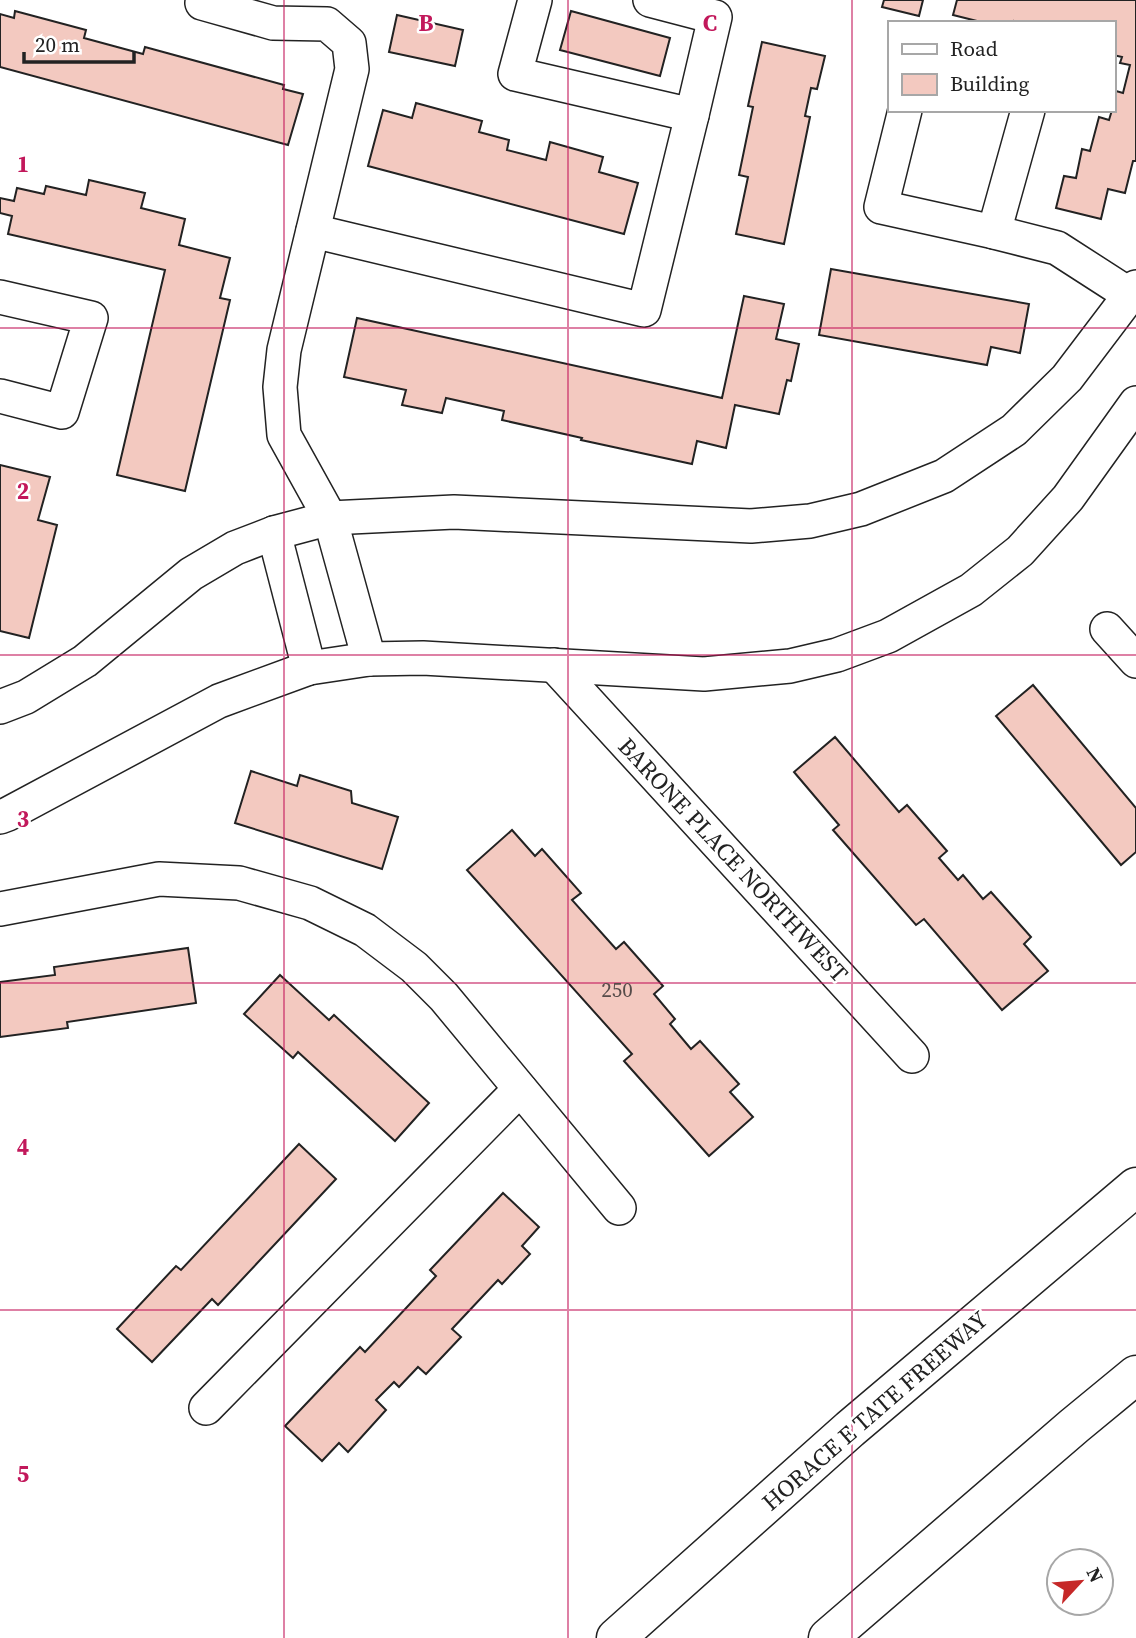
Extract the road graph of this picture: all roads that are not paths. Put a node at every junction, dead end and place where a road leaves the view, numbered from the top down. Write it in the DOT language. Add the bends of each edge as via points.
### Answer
graph roads {
  1 [pos="535,0"];
  2 [pos="650,0"];
  3 [pos="198,1"];
  4 [pos="905,112"];
  5 [pos="1027,112"];
  6 [pos="692,115"];
  7 [pos="313,231"];
  8 [pos="994,232"];
  9 [pos="1133,291"];
  10 [pos="0,297"];
  11 [pos="0,396"];
  12 [pos="1136,403"];
  13 [pos="330,518"];
  14 [pos="274,533"];
  15 [pos="1108,629"];
  16 [pos="369,659"];
  17 [pos="1136,661"];
  18 [pos="554,665"];
  19 [pos="309,668"];
  20 [pos="0,707"];
  21 [pos="0,817"];
  22 [pos="0,909"];
  23 [pos="912,1056"];
  24 [pos="520,1089"];
  25 [pos="1136,1187"];
  26 [pos="619,1208"];
  27 [pos="1136,1375"];
  28 [pos="206,1408"];
  29 [pos="616,1638"];
  30 [pos="828,1638"];
  1 -- 6 [label="street" via="515,74"];
  2 -- 6 [label="street" via="715,17"];
  3 -- 7 [label="street" via="273,23 327,24 349,43 352,69"];
  4 -- 8 [label="street" via="881,207"];
  5 -- 8 [label="street"];
  6 -- 7 [label="street" via="644,310"];
  7 -- 13 [label="street" via="284,349 280,387 284,435"];
  8 -- 9 [label="street" via="1057,248"];
  9 -- 13 [label="street" via="1067,378 1014,430 944,475 861,509 751,526 454,512"];
  10 -- 11 [label="street" via="91,318 62,412"];
  12 -- 18 [label="street" via="1068,498 1020,551 971,590 888,636 790,666 704,674"];
  13 -- 14 [label="street"];
  13 -- 16 [label="street"];
  14 -- 19 [label="street"];
  14 -- 20 [label="street" via="235,548 191,574 85,661 26,697"];
  15 -- 17 [label="street"];
  16 -- 18 [label="street"];
  16 -- 19 [label="street"];
  18 -- 23 [label="street, BARONE PLACE NORTHWEST"];
  19 -- 21 [label="street" via="219,701"];
  22 -- 24 [label="street" via="159,879 239,883 310,903 365,930 414,967"];
  24 -- 26 [label="street"];
  24 -- 28 [label="street"];
  25 -- 29 [label="highway, HORACE E TATE FREEWAY" via="850,1429"];
  27 -- 30 [label="highway"];
}
